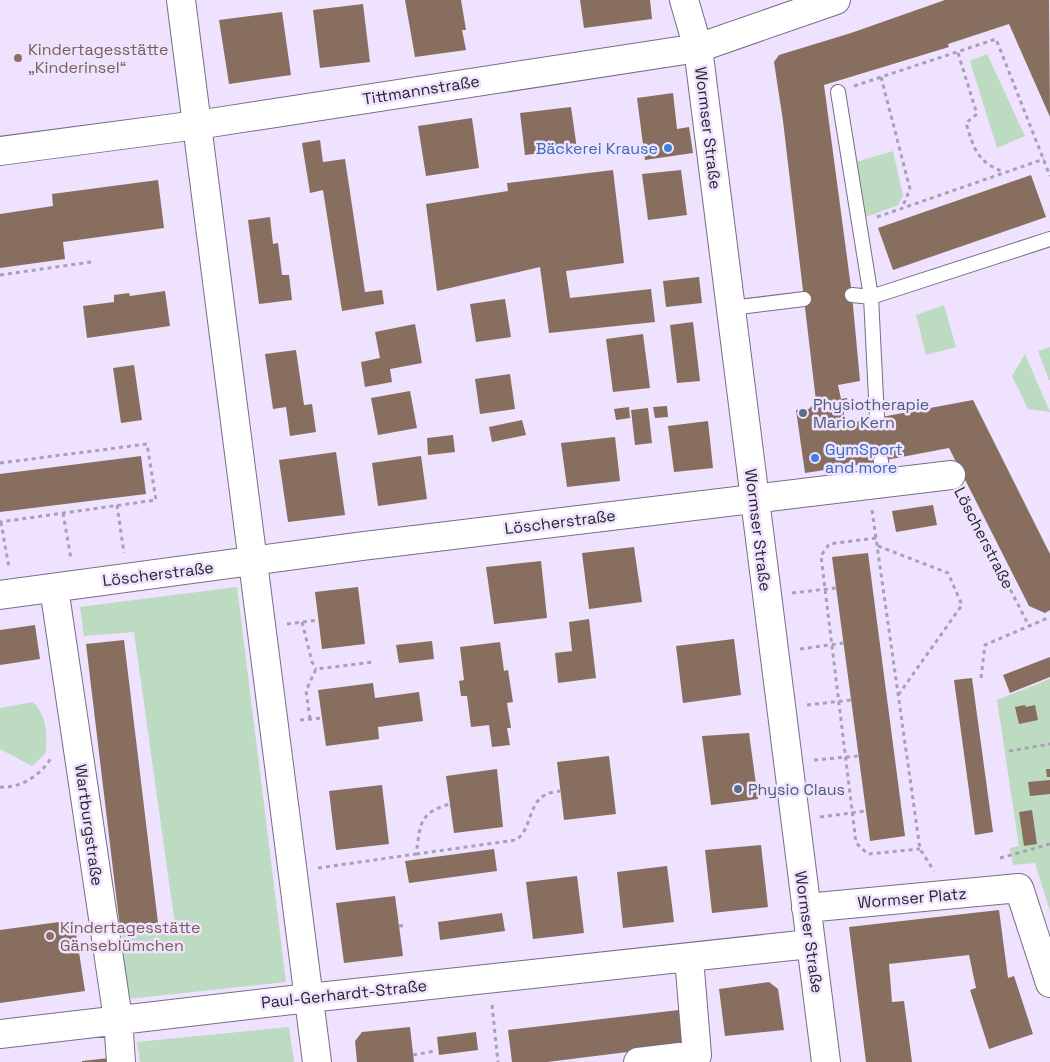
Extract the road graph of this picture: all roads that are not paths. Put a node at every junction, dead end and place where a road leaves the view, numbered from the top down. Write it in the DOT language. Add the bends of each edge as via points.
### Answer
graph roads {
  1 [pos="181,0"];
  2 [pos="684,0"];
  3 [pos="836,0"];
  4 [pos="698,48"];
  5 [pos="838,92"];
  6 [pos="197,125"];
  7 [pos="0,151"];
  8 [pos="1050,239"];
  9 [pos="852,295"];
  10 [pos="871,297"];
  11 [pos="804,299"];
  12 [pos="731,308"];
  13 [pos="877,418"];
  14 [pos="951,475"];
  15 [pos="754,498"];
  16 [pos="253,562"];
  17 [pos="65,586"];
  18 [pos="6,594"];
  19 [pos="806,908"];
  20 [pos="810,944"];
  21 [pos="689,958"];
  22 [pos="1050,984"];
  23 [pos="309,998"];
  24 [pos="118,1019"];
  25 [pos="0,1034"];
  26 [pos="122,1062"];
  27 [pos="318,1062"];
  28 [pos="638,1062"];
  29 [pos="826,1062"];
  1 -- 6 [label="street"];
  2 -- 4 [label="street, Wormser Straße"];
  3 -- 4 [label="street, Tittmannstraße"];
  4 -- 6 [label="street, Tittmannstraße"];
  4 -- 12 [label="street, Wormser Straße"];
  5 -- 10 [label="lane"];
  6 -- 7 [label="street, Tittmannstraße"];
  6 -- 16 [label="street"];
  8 -- 10 [label="lane"];
  9 -- 10 [label="lane"];
  10 -- 13 [label="lane"];
  11 -- 12 [label="lane"];
  12 -- 15 [label="street, Wormser Straße"];
  14 -- 15 [label="street, Löscherstraße" via="878,476"];
  15 -- 16 [label="street, Löscherstraße"];
  15 -- 19 [label="street, Wormser Straße"];
  16 -- 17 [label="street, Löscherstraße"];
  16 -- 23 [label="street"];
  17 -- 18 [label="street, Löscherstraße"];
  17 -- 24 [label="street, Wartburgstraße"];
  19 -- 20 [label="street, Wormser Straße"];
  19 -- 22 [label="street, Wormser Platz" via="1019,888"];
  20 -- 21 [label="street, Paul-Gerhardt-Straße"];
  20 -- 29 [label="street, Wormser Straße"];
  21 -- 23 [label="street, Paul-Gerhardt-Straße"];
  21 -- 28 [label="street" via="697,1055"];
  23 -- 24 [label="street, Paul-Gerhardt-Straße"];
  23 -- 27 [label="street"];
  24 -- 25 [label="street, Paul-Gerhardt-Straße"];
  24 -- 26 [label="street, Wartburgstraße"];
}
